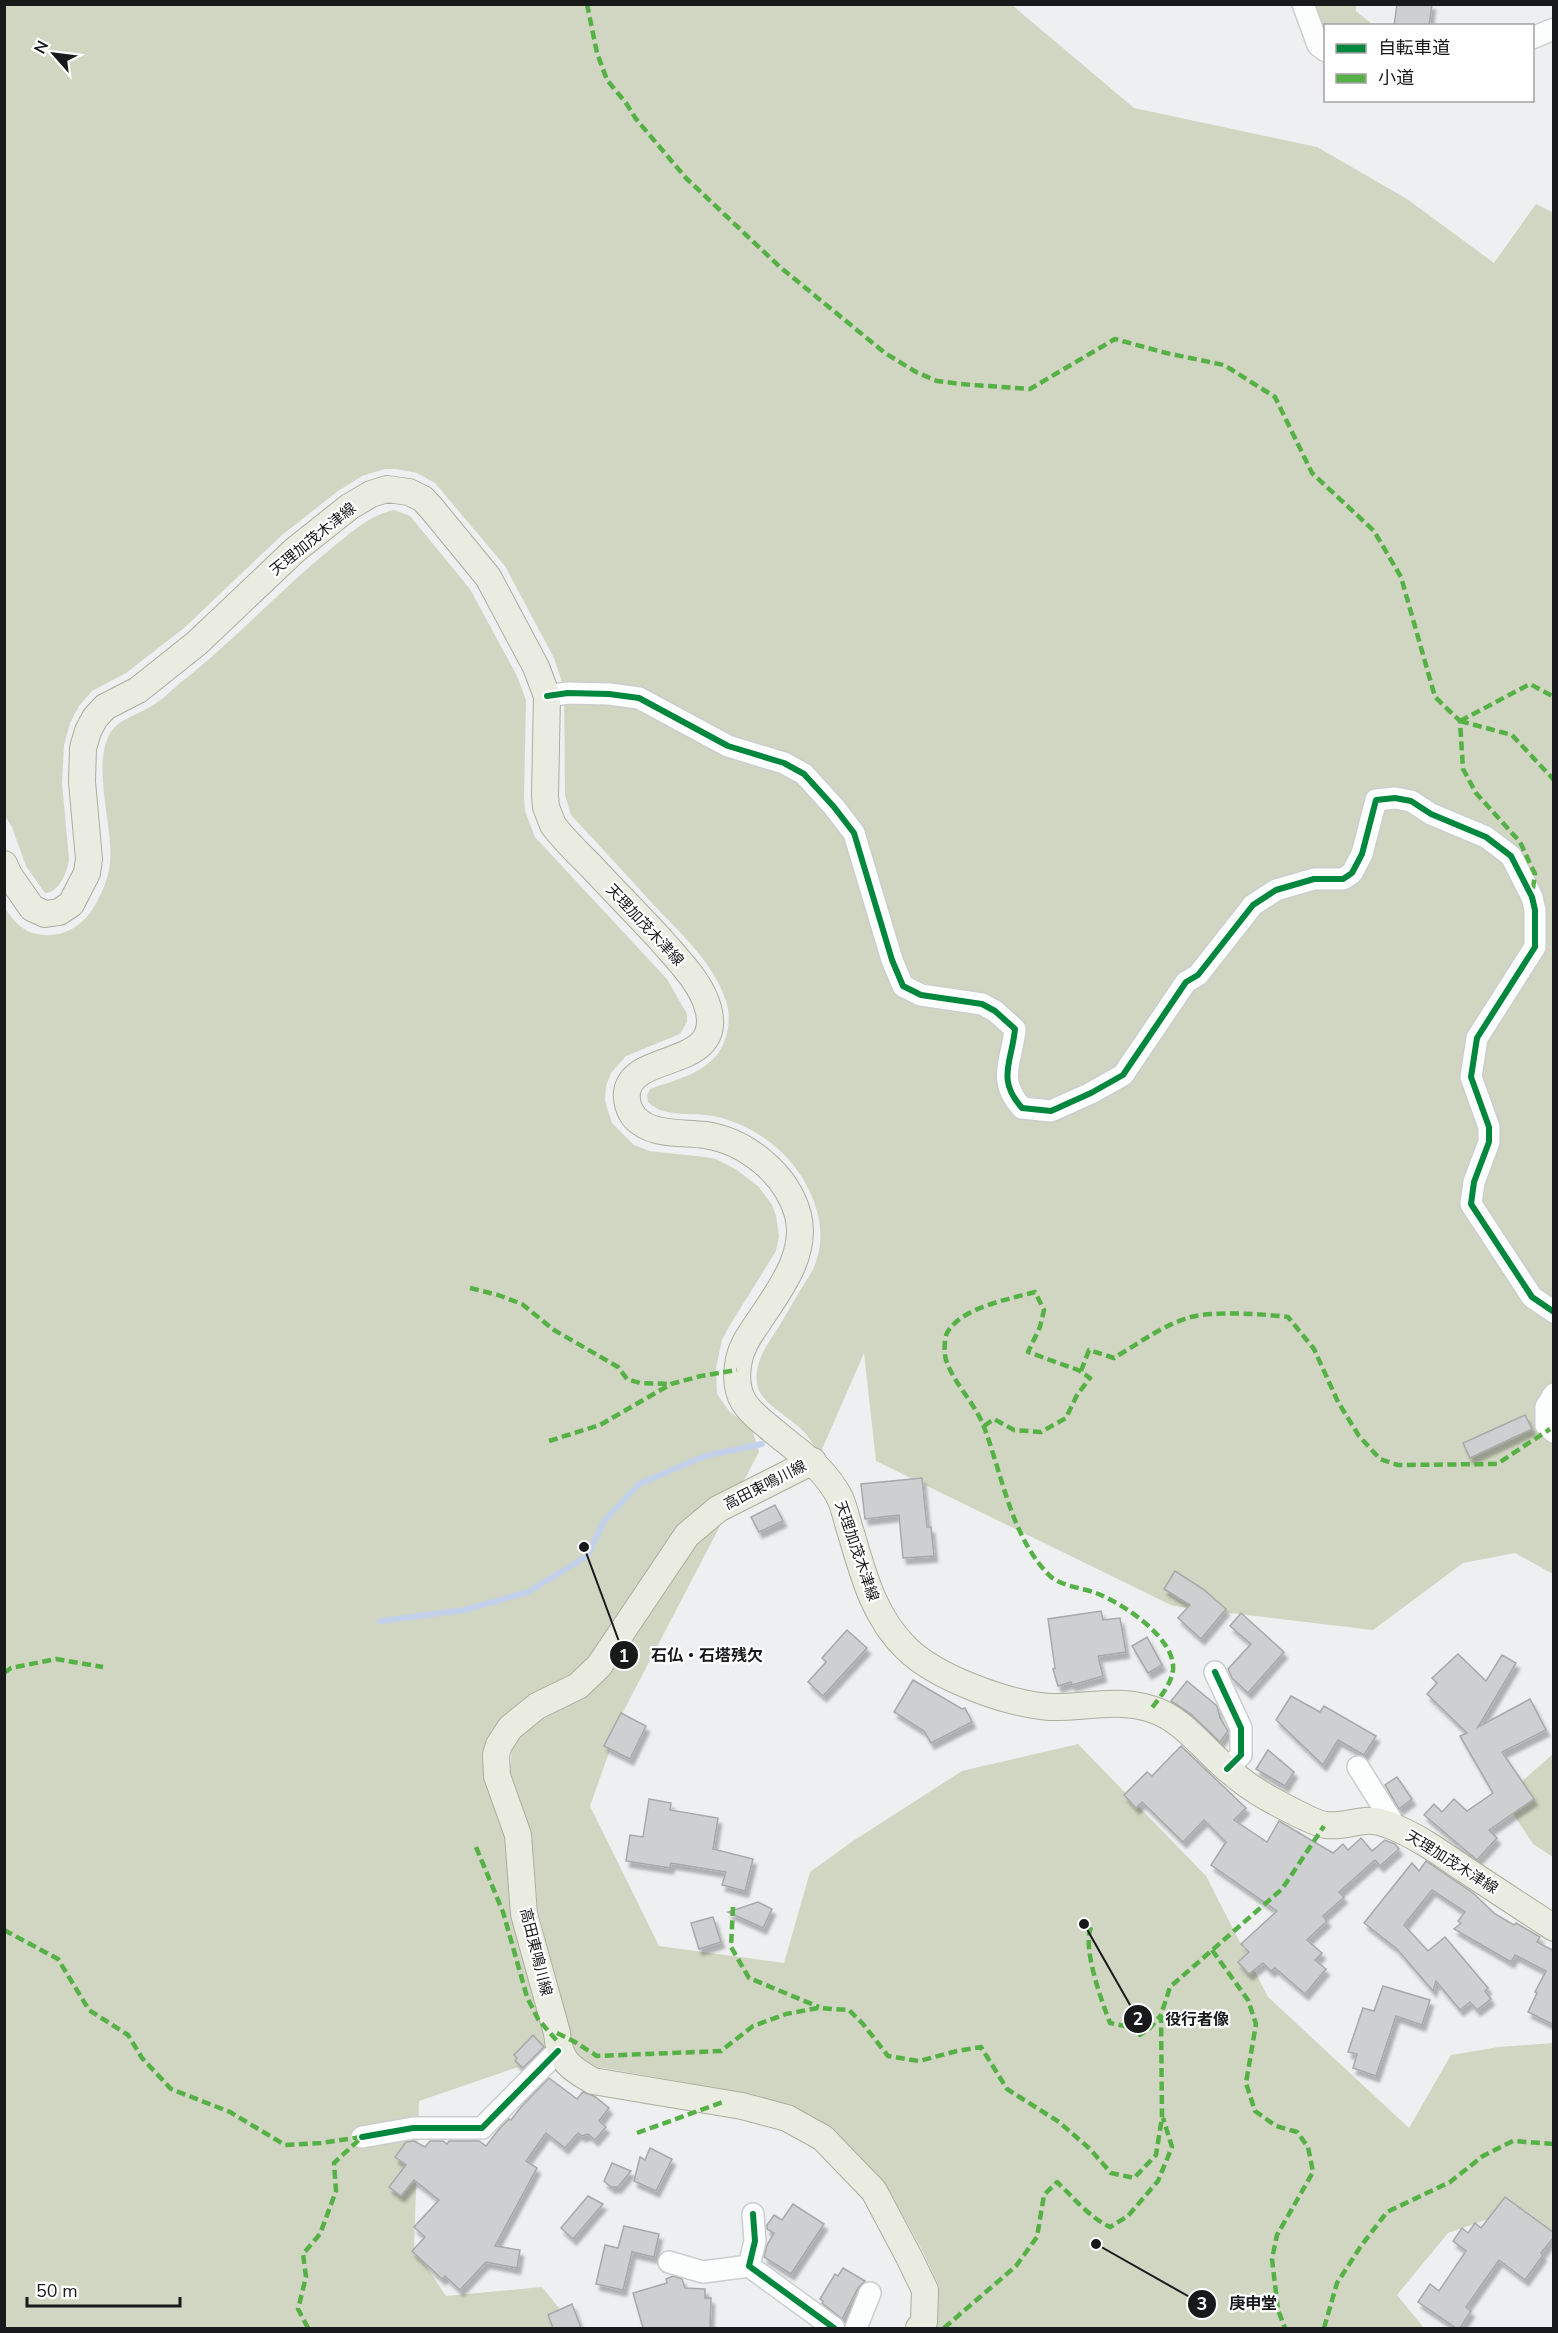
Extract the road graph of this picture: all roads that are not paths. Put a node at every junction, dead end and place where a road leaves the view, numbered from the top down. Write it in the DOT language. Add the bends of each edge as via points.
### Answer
graph roads {
  1 [pos="1303,4"];
  2 [pos="1554,29"];
  3 [pos="1534,38"];
  4 [pos="1324,50"];
  5 [pos="547,696"];
  6 [pos="4,864"];
  7 [pos="1554,1312"];
  8 [pos="1554,1394"];
  9 [pos="1554,1432"];
  10 [pos="813,1461"];
  11 [pos="1215,1672"];
  12 [pos="1358,1767"];
  13 [pos="1227,1769"];
  14 [pos="1397,1828"];
  15 [pos="1554,1928"];
  16 [pos="558,2051"];
  17 [pos="362,2137"];
  18 [pos="753,2214"];
  19 [pos="669,2262"];
  20 [pos="749,2266"];
  21 [pos="870,2293"];
  22 [pos="834,2328"];
  23 [pos="856,2328"];
  24 [pos="920,2328"];
  1 -- 4 [label="street" via="1318,45"];
  2 -- 3 [label="street"];
  5 -- 6 [label="main road, 天理加茂木津線" via="536,667 488,578 433,510 409,492 395,488 379,490 331,521 197,643 95,718 83,748 87,873 65,909 45,914 32,909"];
  5 -- 7 [label="street" via="609,693 639,698 728,746 784,763 804,774 854,833 903,986 921,995 981,1004 1015,1029 1006,1072 1008,1088 1022,1108 1051,1111 1123,1075 1186,982 1198,975 1253,904 1276,890 1314,879 1343,879 1352,873 1362,854 1376,800 1411,801 1431,814 1486,837 1511,856 1532,897 1535,946 1477,1038 1472,1077 1489,1126 1489,1142 1474,1182 1472,1204 1532,1297"];
  5 -- 10 [label="main road, 天理加茂木津線" via="545,796 554,825 684,966 708,1008 706,1035 692,1051 634,1077 627,1091 631,1112 655,1130 724,1139 748,1152 774,1173 796,1210 800,1236 796,1259 745,1342 737,1379 741,1400 755,1417"];
  8 -- 9 [label="street" via="1546,1407 1546,1425"];
  10 -- 13 [label="main road, 天理加茂木津線" via="841,1500 865,1579 882,1619 907,1649 940,1673 990,1694 1047,1707 1119,1703 1151,1708 1178,1723"];
  10 -- 16 [label="main road, 高田東鳴川線" via="718,1509 687,1535 599,1666 578,1686 537,1706 510,1728 499,1745 497,1776 518,1835 525,1914"];
  11 -- 13 [label="street" via="1241,1728 1241,1755"];
  12 -- 14 [label="street"];
  13 -- 14 [label="main road, 天理加茂木津線" via="1265,1797 1324,1826 1373,1819"];
  14 -- 15 [label="main road, 天理加茂木津線" via="1428,1844"];
  16 -- 17 [label="street" via="482,2128 413,2128"];
  16 -- 24 [label="main road" via="575,2071 593,2081 742,2106 787,2118 823,2138 874,2191 909,2256 925,2290 924,2322"];
  18 -- 20 [label="street" via="755,2241"];
  19 -- 20 [label="street" via="703,2271"];
  20 -- 22 [label="street"];
  21 -- 23 [label="street"];
}
